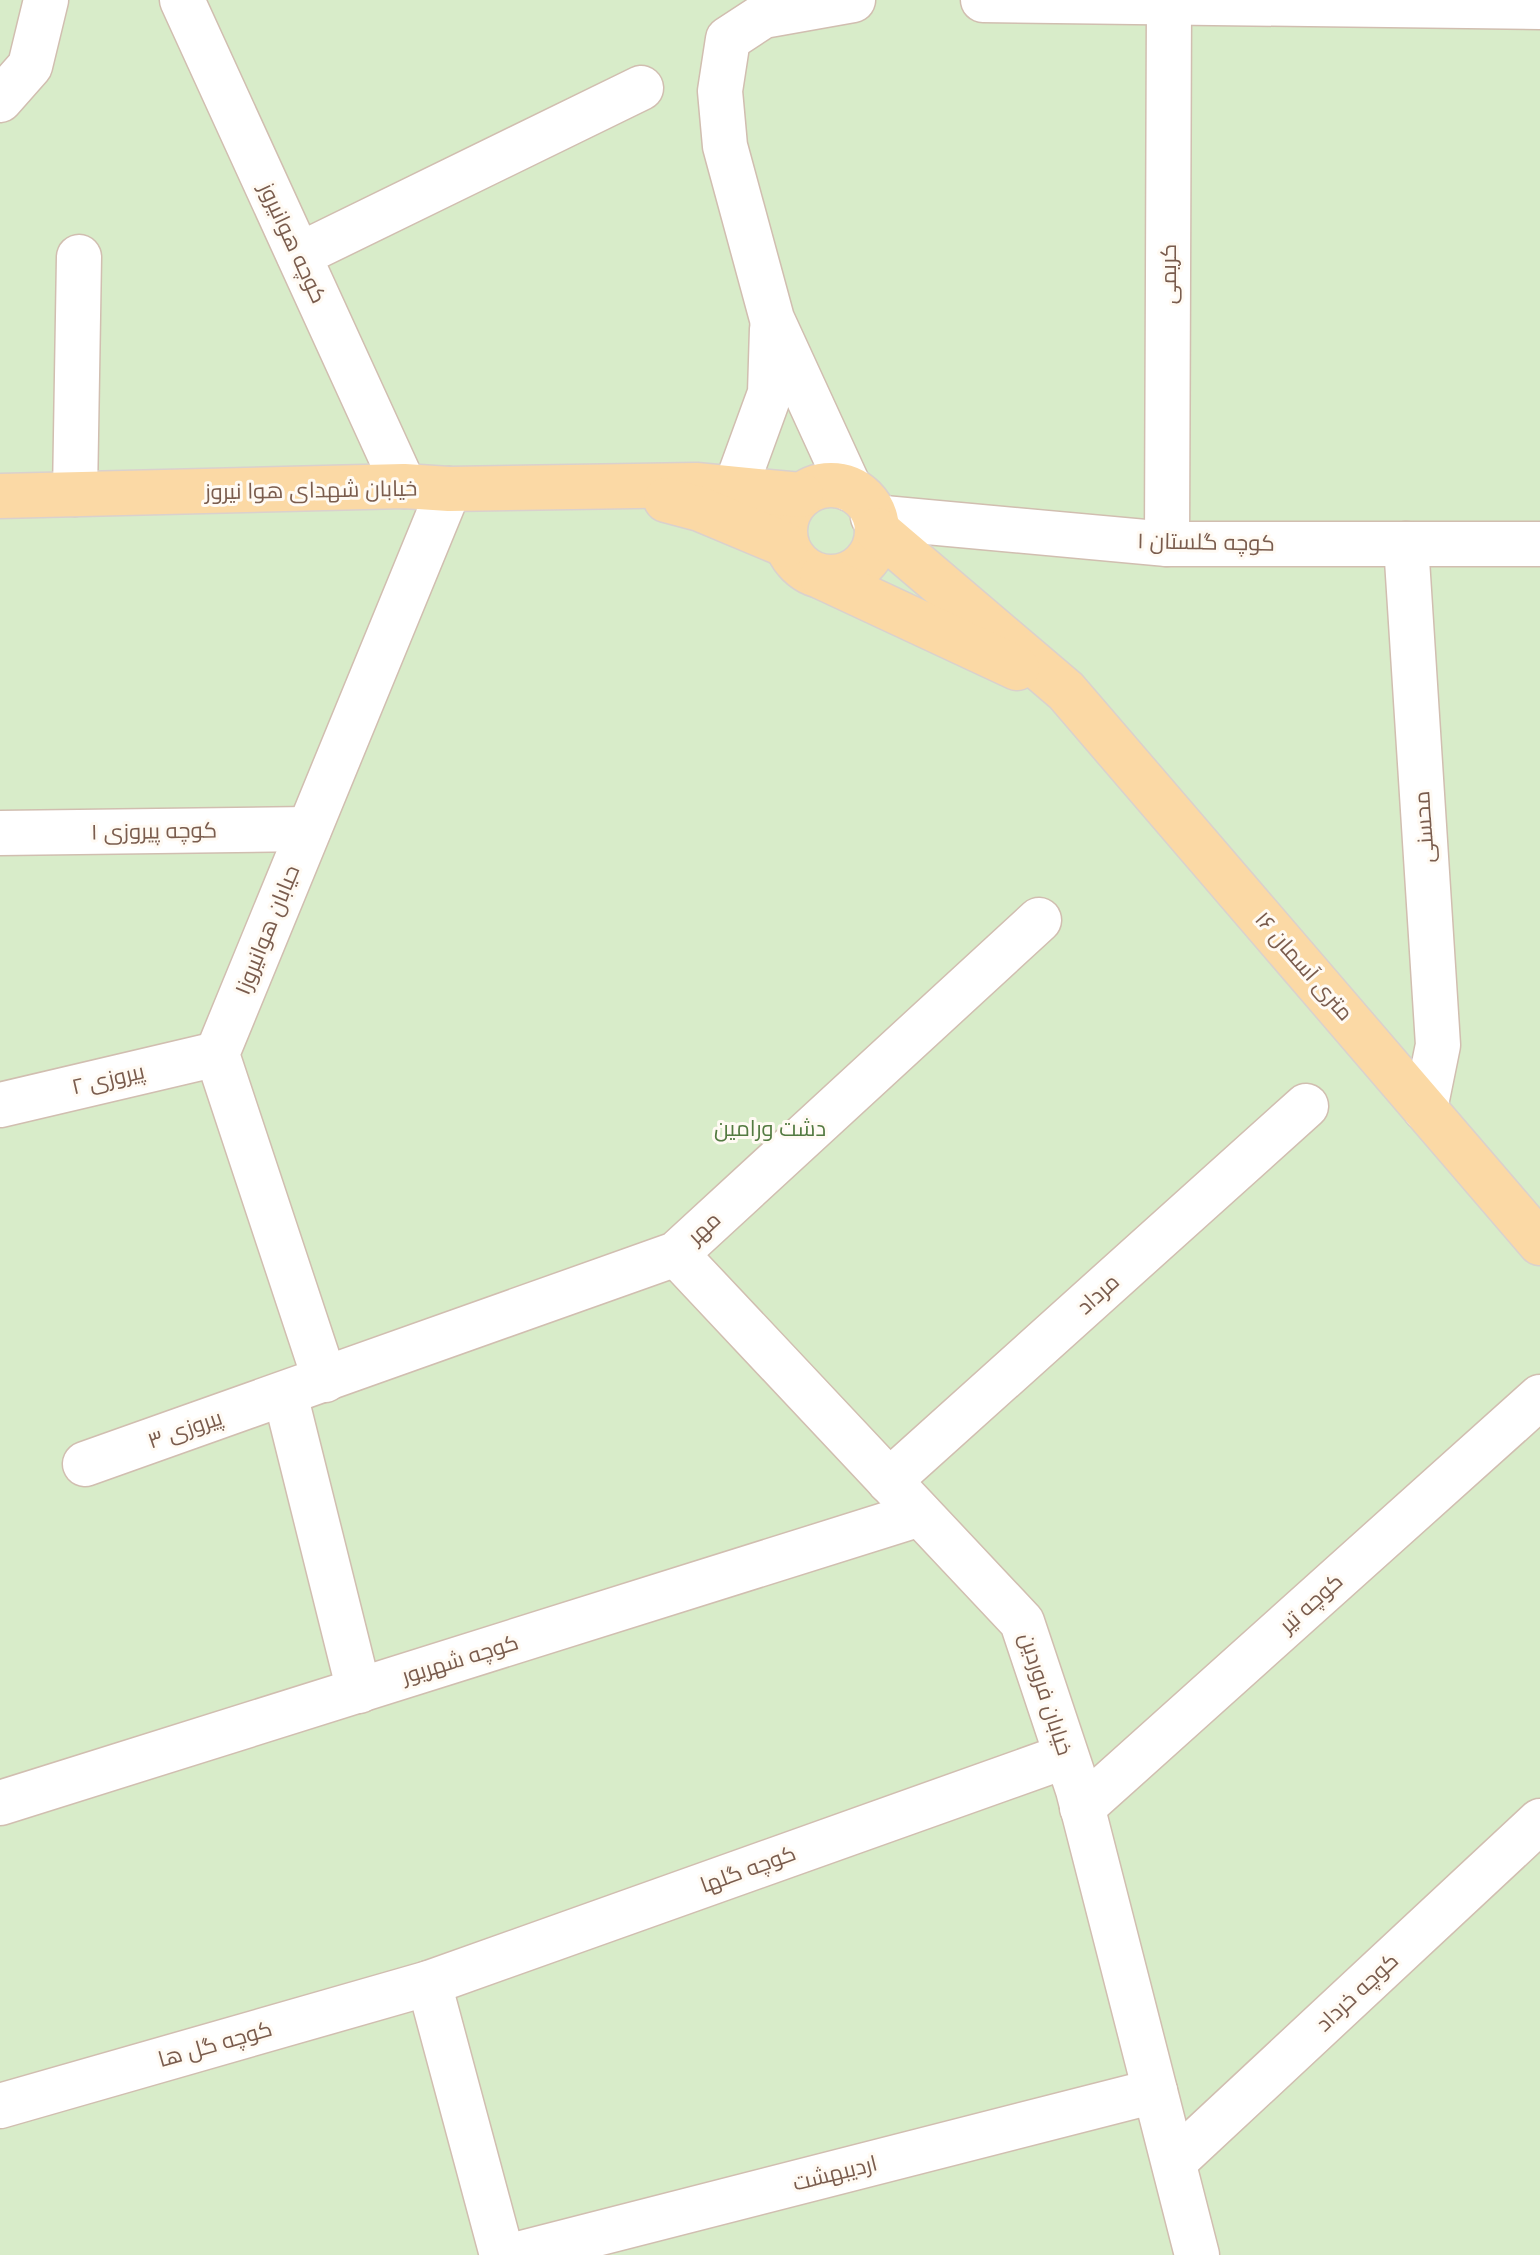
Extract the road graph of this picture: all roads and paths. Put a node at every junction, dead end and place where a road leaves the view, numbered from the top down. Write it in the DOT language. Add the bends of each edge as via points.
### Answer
graph roads {
  1 [pos="46,0"];
  2 [pos="182,0"];
  3 [pos="853,0"];
  4 [pos="983,0"];
  5 [pos="1169,4"];
  6 [pos="1540,7"];
  7 [pos="641,88"];
  8 [pos="0,100"];
  9 [pos="299,255"];
  10 [pos="79,257"];
  11 [pos="772,319"];
  12 [pos="404,486"];
  13 [pos="621,487"];
  14 [pos="449,489"];
  15 [pos="735,489"];
  16 [pos="75,494"];
  17 [pos="801,495"];
  18 [pos="0,496"];
  19 [pos="867,512"];
  20 [pos="1167,544"];
  21 [pos="1406,544"];
  22 [pos="1540,544"];
  23 [pos="786,545"];
  24 [pos="822,577"];
  25 [pos="1066,691"];
  26 [pos="309,829"];
  27 [pos="0,833"];
  28 [pos="1039,920"];
  29 [pos="217,1054"];
  30 [pos="0,1105"];
  31 [pos="1306,1106"];
  32 [pos="1425,1109"];
  33 [pos="1540,1243"];
  34 [pos="676,1254"];
  35 [pos="325,1380"];
  36 [pos="285,1394"];
  37 [pos="1540,1397"];
  38 [pos="85,1464"];
  39 [pos="889,1481"];
  40 [pos="920,1514"];
  41 [pos="359,1691"];
  42 [pos="1066,1756"];
  43 [pos="0,1803"];
  44 [pos="1082,1808"];
  45 [pos="1540,1821"];
  46 [pos="429,1983"];
  47 [pos="1155,2091"];
  48 [pos="0,2106"];
  49 [pos="1174,2162"];
  50 [pos="502,2255"];
  51 [pos="514,2255"];
  52 [pos="1197,2255"];
  1 -- 8 [label="street" via="30,66"];
  2 -- 9 [label="street, کوچه هوانیروز"];
  3 -- 11 [label="street" via="763,16 728,39 720,91 725,146"];
  4 -- 5 [label="street"];
  5 -- 6 [label="street"];
  5 -- 20 [label="street, کریمی"];
  7 -- 9 [label="street"];
  9 -- 12 [label="street, کوچه هوانیروز"];
  10 -- 16 [label="street"];
  11 -- 15 [label="street" via="770,393"];
  11 -- 19 [label="street"];
  12 -- 14 [label="main road, خیابان شهدای هوا نیروز"];
  12 -- 16 [label="main road, خیابان شهدای هوا نیروز"];
  13 -- 14 [label="main road, خیابان شهدای هوا نیروز"];
  13 -- 15 [label="main road, خیابان شهدای هوا نیروز"];
  13 -- 23 [label="main road, خیابان شهدای هوا نیروز" via="700,509"];
  14 -- 26 [label="street, حیابان هوانیروز۱"];
  15 -- 17 [label="main road, خیابان شهدای هوا نیروز"];
  16 -- 18 [label="main road, خیابان شهدای هوا نیروز"];
  17 -- 19 [label="main road" via="825,485"];
  17 -- 23 [label="main road" via="786,517"];
  19 -- 20 [label="street, کوچه گلستان ۱"];
  19 -- 24 [label="main road" via="870,557 849,574"];
  19 -- 25 [label="main road, ۱۶ متری آسمان"];
  20 -- 21 [label="street, کوچه گلستان ۱"];
  21 -- 22 [label="street, کوچه گلستان ۱"];
  21 -- 32 [label="street, محسنی" via="1438,1045"];
  23 -- 24 [label="main road" via="799,566"];
  24 -- 25 [label="main road, ۱۶ متری آسمان"];
  25 -- 32 [label="main road, ۱۶ متری آسمان"];
  26 -- 27 [label="street, کوچه پیروزی ۱"];
  26 -- 29 [label="street, حیابان هوانیروز۱"];
  28 -- 34 [label="street, مهر"];
  29 -- 30 [label="street, پیروزی ۲"];
  29 -- 35 [label="street"];
  31 -- 39 [label="street, مرداد"];
  32 -- 33 [label="main road, ۱۶ متری آسمان"];
  34 -- 35 [label="street, مهر"];
  34 -- 39 [label="street, خیابان فروردین"];
  35 -- 36 [label="street, مهر"];
  36 -- 38 [label="street, پیروزی ۳"];
  36 -- 41 [label="street"];
  37 -- 44 [label="street, کوچه تیر"];
  39 -- 40 [label="street, خیابان فروردین"];
  40 -- 41 [label="street, کوچه شهریور"];
  40 -- 42 [label="street, خیابان فروردین" via="1022,1622"];
  41 -- 43 [label="street, کوچه شهریور"];
  42 -- 44 [label="street, خیابان فروردین"];
  42 -- 46 [label="street, کوچه گلها"];
  44 -- 47 [label="street, خیابان فروردین"];
  45 -- 49 [label="street, کوچه خرداد"];
  46 -- 48 [label="street, کوچه گل ها"];
  46 -- 50 [label="street"];
  47 -- 49 [label="street, خیابان فروردین"];
  47 -- 51 [label="street, اردیبهشت"];
  49 -- 52 [label="street, خیابان فروردین"];
}
